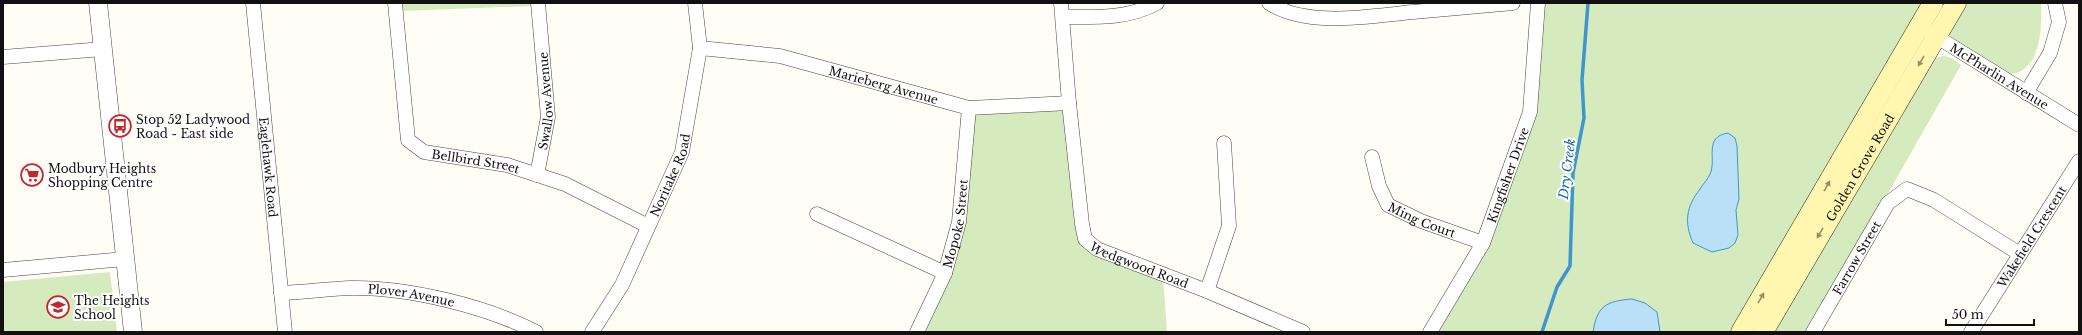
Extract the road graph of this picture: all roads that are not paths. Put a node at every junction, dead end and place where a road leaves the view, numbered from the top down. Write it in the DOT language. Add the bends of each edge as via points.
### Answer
graph roads {
  1 [pos="98,3"];
  2 [pos="253,3"];
  3 [pos="395,3"];
  4 [pos="538,3"];
  5 [pos="695,3"];
  6 [pos="1157,3"];
  7 [pos="1269,3"];
  8 [pos="1513,3"];
  9 [pos="1538,3"];
  10 [pos="1933,3"];
  11 [pos="1956,3"];
  12 [pos="2055,3"];
  13 [pos="1062,10"];
  14 [pos="1928,31"];
  15 [pos="700,48"];
  16 [pos="103,49"];
  17 [pos="3,57"];
  18 [pos="2026,92"];
  19 [pos="1069,103"];
  20 [pos="969,108"];
  21 [pos="2079,125"];
  22 [pos="1224,143"];
  23 [pos="1372,157"];
  24 [pos="2079,161"];
  25 [pos="537,175"];
  26 [pos="817,214"];
  27 [pos="648,226"];
  28 [pos="1483,243"];
  29 [pos="2020,254"];
  30 [pos="125,259"];
  31 [pos="3,270"];
  32 [pos="945,273"];
  33 [pos="1206,291"];
  34 [pos="281,293"];
  35 [pos="133,332"];
  36 [pos="285,332"];
  37 [pos="536,332"];
  38 [pos="592,332"];
  39 [pos="917,332"];
  40 [pos="1303,332"];
  41 [pos="1430,332"];
  42 [pos="1742,332"];
  43 [pos="1763,332"];
  44 [pos="1813,332"];
  45 [pos="1970,332"];
  1 -- 16 [label="street"];
  2 -- 34 [label="street, Eaglehawk Road"];
  3 -- 25 [label="street, Bellbird Street" via="408,140 424,152 507,165"];
  4 -- 25 [label="street, Swallow Avenue" via="548,117"];
  5 -- 15 [label="street, Noritake Road"];
  6 -- 13 [label="street" via="1146,9 1115,17"];
  7 -- 8 [label="street" via="1277,8 1310,17 1347,18"];
  9 -- 28 [label="street, Kingfisher Drive" via="1530,112"];
  10 -- 14 [label="main road, Golden Grove Road"];
  11 -- 14 [label="main road, Golden Grove Road"];
  12 -- 18 [label="street" via="2059,22 2050,53"];
  13 -- 19 [label="street, Wedgwood Road"];
  14 -- 18 [label="street, McPharlin Avenue"];
  42 -- 14 [label="main road, Golden Grove Road, one-way"];
  14 -- 43 [label="main road, Golden Grove Road, one-way"];
  15 -- 20 [label="street, Marieberg Avenue" via="780,56"];
  15 -- 27 [label="street, Noritake Road" via="682,152"];
  16 -- 17 [label="street"];
  16 -- 30 [label="street"];
  18 -- 21 [label="street, McPharlin Avenue"];
  19 -- 20 [label="street, Marieberg Avenue"];
  19 -- 33 [label="street, Wedgwood Road" via="1085,239 1096,249"];
  20 -- 32 [label="street, Mopoke Street" via="959,222"];
  22 -- 33 [label="street" via="1228,226"];
  23 -- 28 [label="street, Ming Court" via="1379,186 1388,206 1421,221"];
  24 -- 29 [label="street, Wakefield Crescent"];
  25 -- 27 [label="street, Bellbird Street" via="571,187"];
  26 -- 32 [label="street"];
  27 -- 38 [label="street, Noritake Road" via="622,284"];
  28 -- 41 [label="street, Kingfisher Drive"];
  29 -- 44 [label="street, Farrow Street" via="1934,200 1907,189 1888,203"];
  29 -- 45 [label="street, Wakefield Crescent"];
  30 -- 31 [label="street"];
  30 -- 35 [label="street"];
  32 -- 39 [label="street, Mopoke Street"];
  33 -- 40 [label="street, Wedgwood Road"];
  34 -- 36 [label="street, Eaglehawk Road"];
  34 -- 37 [label="street, Plover Avenue" via="352,288 393,291 480,309"];
}
